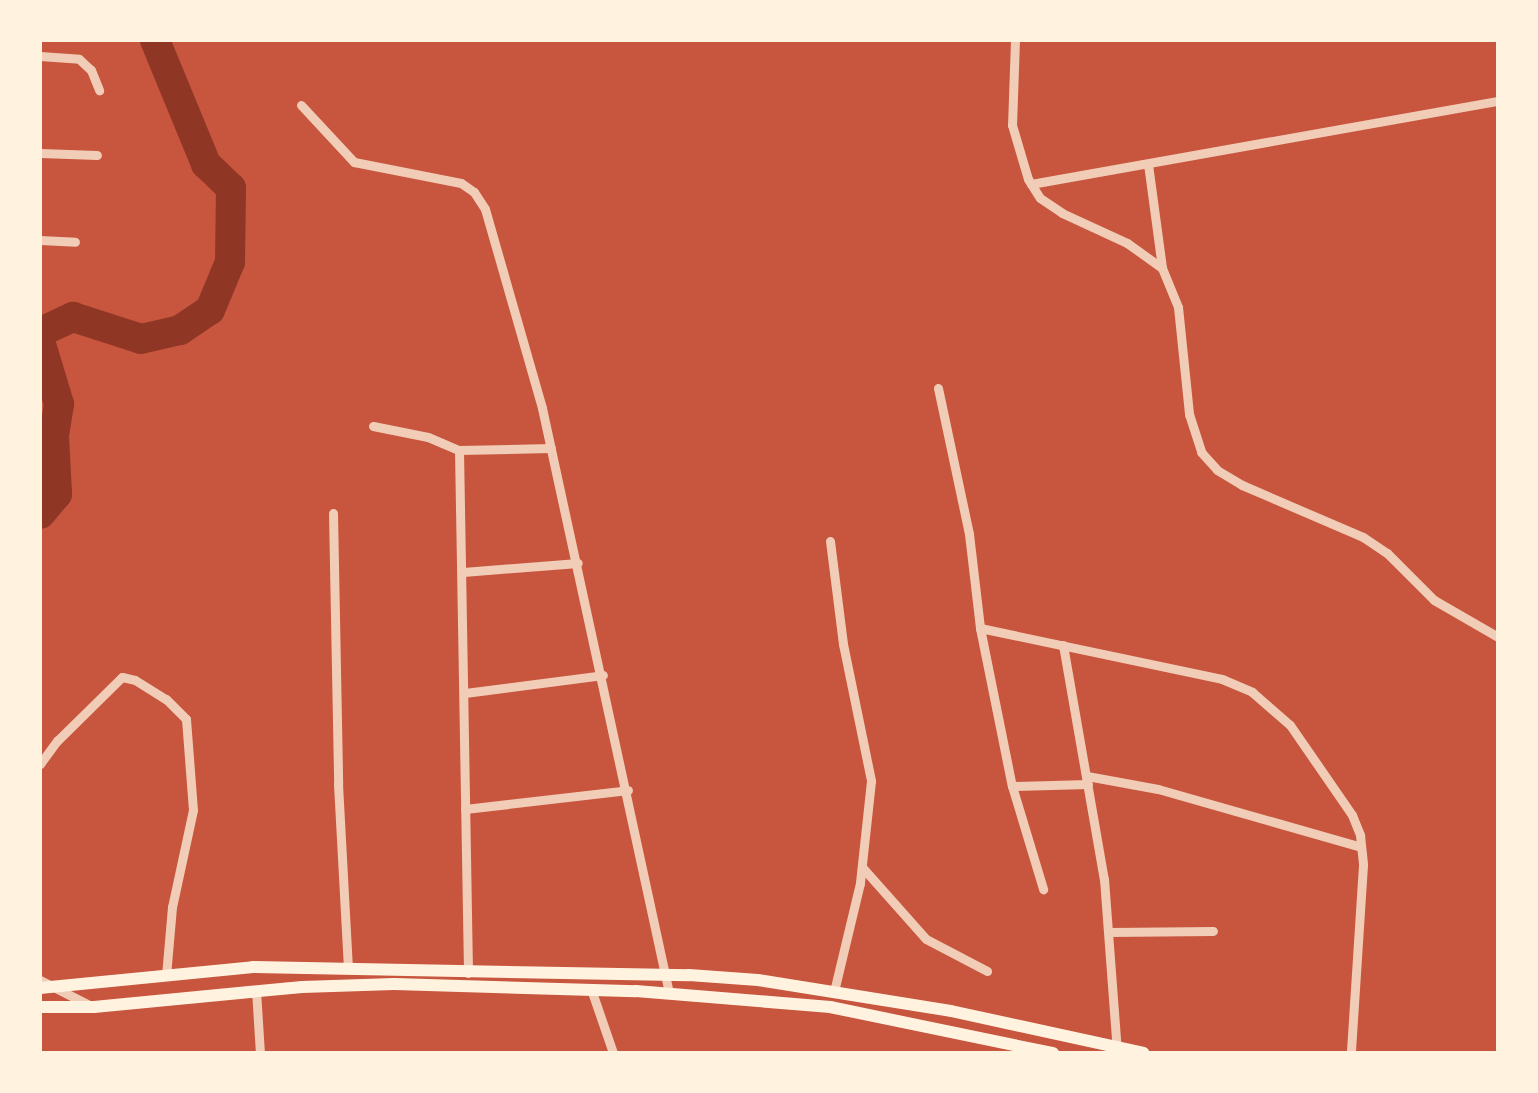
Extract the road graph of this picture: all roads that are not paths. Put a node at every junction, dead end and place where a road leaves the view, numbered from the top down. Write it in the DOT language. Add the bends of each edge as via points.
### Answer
graph roads {
  1 [pos="1015,40"];
  2 [pos="40,56"];
  3 [pos="99,90"];
  4 [pos="1498,101"];
  5 [pos="301,105"];
  6 [pos="40,153"];
  7 [pos="98,155"];
  8 [pos="1148,164"];
  9 [pos="1031,184"];
  10 [pos="40,240"];
  11 [pos="76,242"];
  12 [pos="1162,268"];
  13 [pos="938,388"];
  14 [pos="372,426"];
  15 [pos="552,448"];
  16 [pos="459,450"];
  17 [pos="332,513"];
  18 [pos="830,541"];
  19 [pos="578,563"];
  20 [pos="464,572"];
  21 [pos="980,628"];
  22 [pos="1498,638"];
  23 [pos="1063,645"];
  24 [pos="603,675"];
  25 [pos="465,693"];
  26 [pos="40,764"];
  27 [pos="1087,780"];
  28 [pos="1012,786"];
  29 [pos="628,790"];
  30 [pos="465,809"];
  31 [pos="1361,847"];
  32 [pos="862,867"];
  33 [pos="1043,889"];
  34 [pos="1110,932"];
  35 [pos="1213,932"];
  36 [pos="348,966"];
  37 [pos="468,968"];
  38 [pos="987,970"];
  39 [pos="666,974"];
  40 [pos="166,976"];
  41 [pos="44,985"];
  42 [pos="468,986"];
  43 [pos="591,989"];
  44 [pos="256,990"];
  45 [pos="834,991"];
  46 [pos="669,992"];
  47 [pos="40,1007"];
  48 [pos="94,1007"];
  49 [pos="1117,1050"];
  50 [pos="260,1053"];
  51 [pos="613,1053"];
  52 [pos="1053,1053"];
  53 [pos="1143,1053"];
  54 [pos="1351,1053"];
  1 -- 9 [label="street" via="1012,125"];
  2 -- 3 [label="street" via="79,60"];
  4 -- 8 [label="street"];
  5 -- 15 [label="street" via="354,162 460,183 474,192 494,236"];
  6 -- 7 [label="street"];
  8 -- 9 [label="street"];
  8 -- 12 [label="street"];
  9 -- 12 [label="street" via="1062,214"];
  10 -- 11 [label="street"];
  12 -- 22 [label="street" via="1183,332 1192,434 1217,470 1362,537 1434,600"];
  13 -- 21 [label="street" via="969,534"];
  14 -- 16 [label="street"];
  15 -- 16 [label="street"];
  15 -- 19 [label="street"];
  16 -- 20 [label="street"];
  17 -- 36 [label="street"];
  18 -- 32 [label="street" via="871,781"];
  19 -- 20 [label="street"];
  19 -- 24 [label="street"];
  20 -- 25 [label="street"];
  21 -- 23 [label="street"];
  21 -- 28 [label="street"];
  23 -- 27 [label="street"];
  23 -- 31 [label="street" via="1222,679 1252,692 1290,725 1352,815"];
  24 -- 25 [label="street"];
  24 -- 29 [label="street"];
  25 -- 30 [label="street"];
  26 -- 40 [label="street" via="122,677 166,699 186,719 194,810 172,908"];
  27 -- 28 [label="street"];
  27 -- 31 [label="street" via="1174,793"];
  27 -- 34 [label="street"];
  28 -- 33 [label="street"];
  29 -- 30 [label="street"];
  29 -- 39 [label="street"];
  30 -- 37 [label="street"];
  31 -- 54 [label="street"];
  32 -- 38 [label="street" via="926,939"];
  32 -- 45 [label="street"];
  34 -- 35 [label="street"];
  34 -- 49 [label="street"];
  36 -- 37 [label="main road"];
  36 -- 40 [label="main road"];
  37 -- 39 [label="main road"];
  37 -- 42 [label="street"];
  39 -- 45 [label="main road"];
  39 -- 46 [label="street"];
  40 -- 41 [label="main road"];
  41 -- 48 [label="street"];
  42 -- 43 [label="main road"];
  42 -- 44 [label="main road"];
  43 -- 46 [label="main road"];
  43 -- 51 [label="street"];
  44 -- 48 [label="main road"];
  44 -- 50 [label="street"];
  45 -- 49 [label="main road"];
  46 -- 52 [label="main road" via="830,1007"];
  47 -- 48 [label="main road"];
  49 -- 53 [label="main road"];
}
